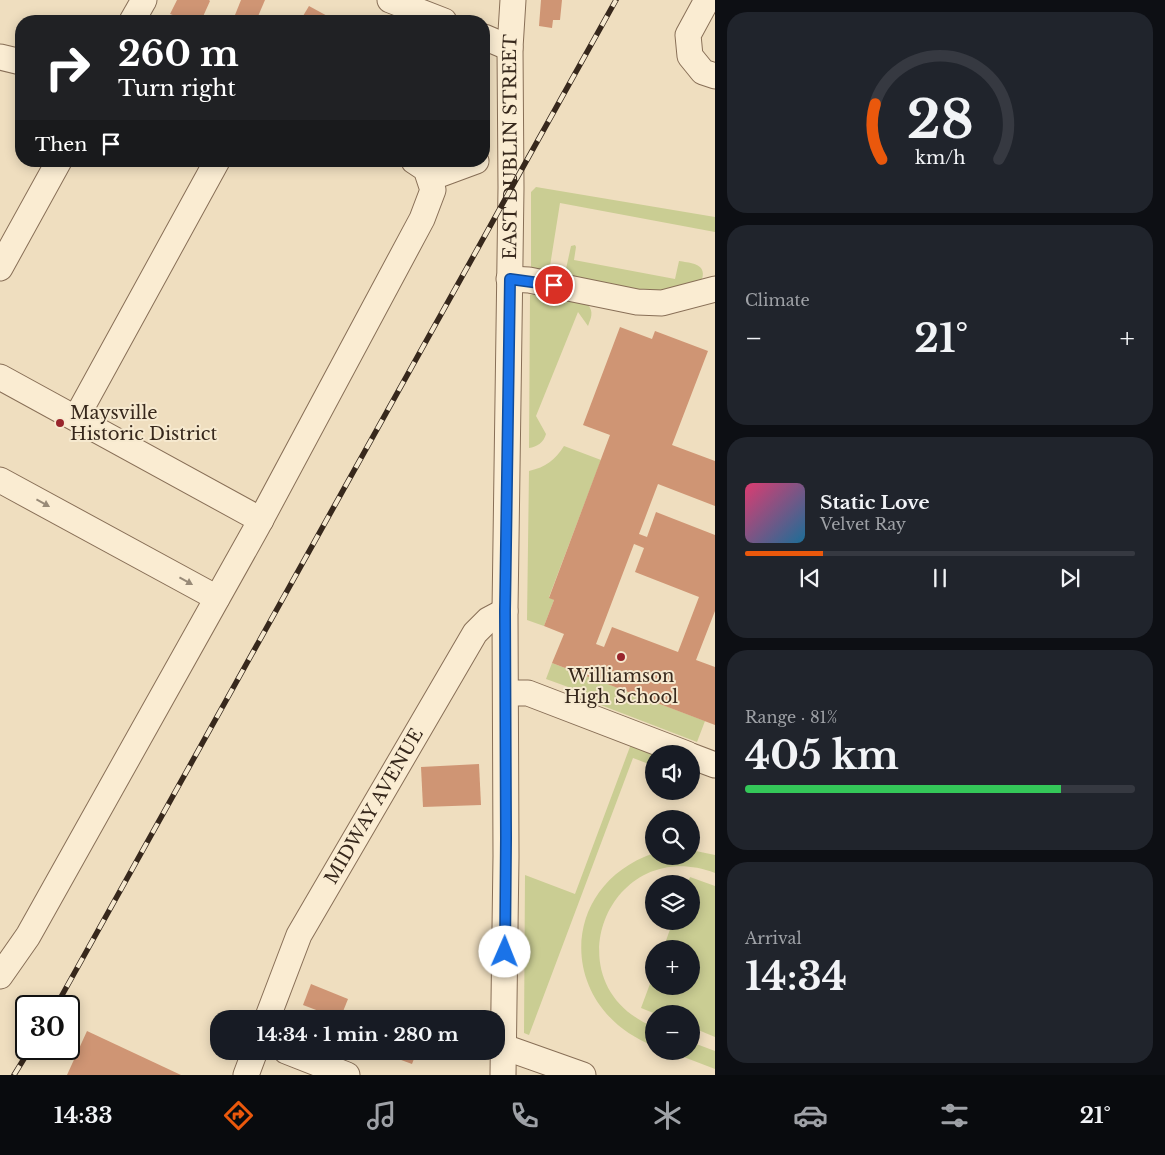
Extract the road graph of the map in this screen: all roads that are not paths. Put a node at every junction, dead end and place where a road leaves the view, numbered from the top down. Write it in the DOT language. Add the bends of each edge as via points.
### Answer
graph roads {
  1 [pos="144,0"];
  2 [pos="390,0"];
  3 [pos="513,0"];
  4 [pos="707,0"];
  5 [pos="135,15"];
  6 [pos="429,15"];
  7 [pos="490,40"];
  8 [pos="510,48"];
  9 [pos="0,57"];
  10 [pos="15,61"];
  11 [pos="715,76"];
  12 [pos="510,151"];
  13 [pos="490,157"];
  14 [pos="55,167"];
  15 [pos="214,167"];
  16 [pos="440,167"];
  17 [pos="422,170"];
  18 [pos="3,256"];
  19 [pos="510,279"];
  20 [pos="715,289"];
  21 [pos="0,377"];
  22 [pos="76,418"];
  23 [pos="0,480"];
  24 [pos="261,520"];
  25 [pos="217,598"];
  26 [pos="505,611"];
  27 [pos="506,692"];
  28 [pos="664,745"];
  29 [pos="700,759"];
  30 [pos="715,765"];
  31 [pos="0,976"];
  32 [pos="270,1010"];
  33 [pos="504,1010"];
  34 [pos="505,1047"];
  35 [pos="252,1060"];
  36 [pos="309,1060"];
  37 [pos="504,1060"];
  38 [pos="246,1075"];
  39 [pos="347,1075"];
  40 [pos="503,1075"];
  41 [pos="583,1075"];
  1 -- 5 [label="street"];
  2 -- 6 [label="street"];
  3 -- 8 [label="street, EAST DUBLIN STREET"];
  4 -- 11 [label="street" via="688,35 690,56 703,72"];
  7 -- 8 [label="street"];
  8 -- 12 [label="street, EAST DUBLIN STREET"];
  9 -- 10 [label="street"];
  12 -- 13 [label="street"];
  12 -- 19 [label="street, EAST DUBLIN STREET"];
  14 -- 18 [label="street"];
  15 -- 22 [label="street"];
  16 -- 17 [label="street"];
  17 -- 24 [label="street" via="433,190 422,219"];
  19 -- 20 [label="street" via="637,302 662,303"];
  19 -- 26 [label="street, EAST DUBLIN STREET"];
  21 -- 22 [label="street"];
  22 -- 24 [label="street"];
  23 -- 25 [label="street, one-way"];
  24 -- 25 [label="street"];
  25 -- 31 [label="street" via="28,936"];
  26 -- 27 [label="street, EAST DUBLIN STREET"];
  26 -- 32 [label="street, MIDWAY AVENUE" via="488,620 475,633 299,935"];
  27 -- 28 [label="street" via="528,693"];
  27 -- 33 [label="street, EAST DUBLIN STREET"];
  29 -- 30 [label="street"];
  34 -- 41 [label="street"];
  35 -- 38 [label="street"];
  36 -- 39 [label="street"];
  37 -- 40 [label="street, EAST DUBLIN STREET"];
}
